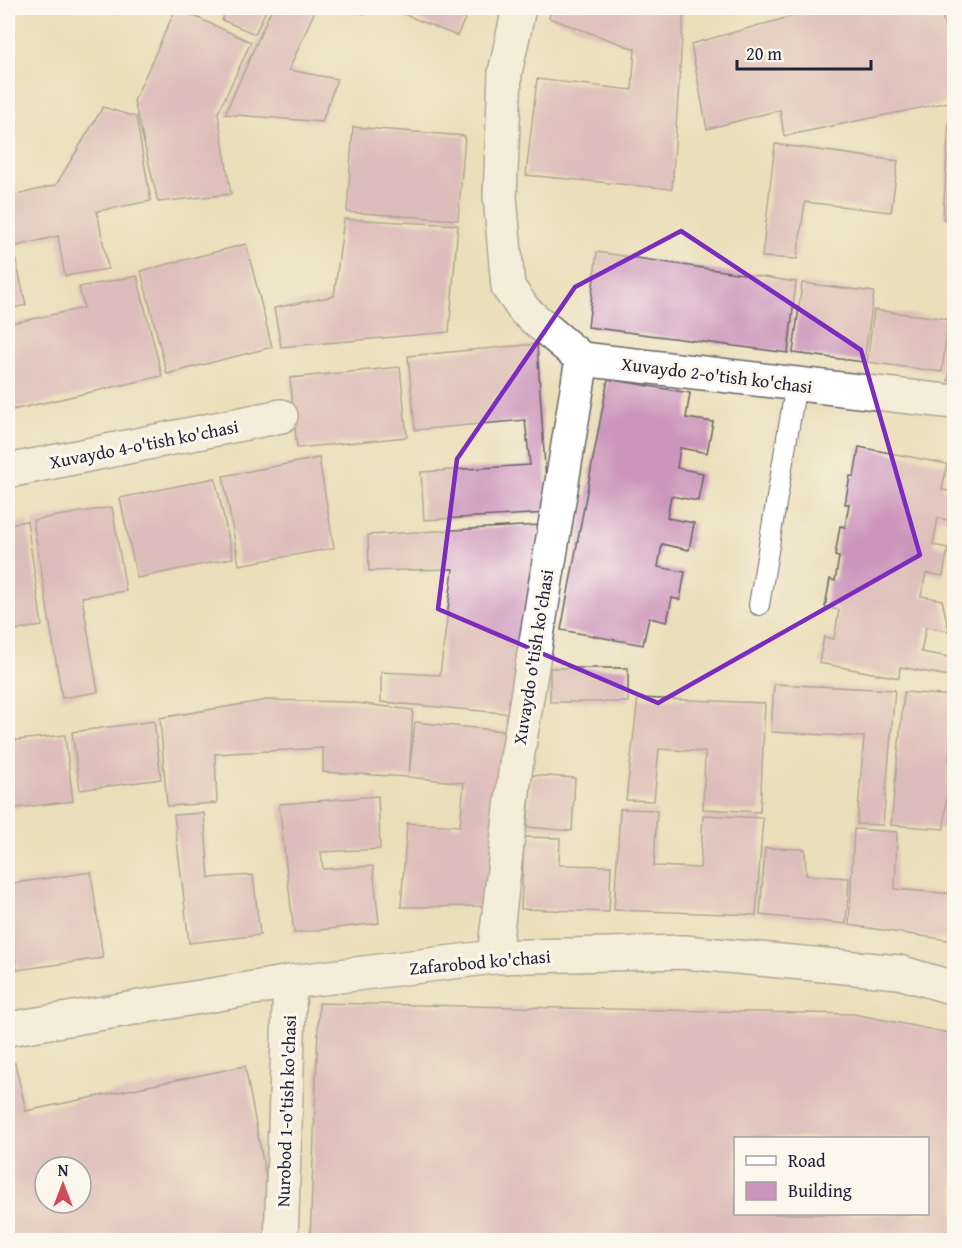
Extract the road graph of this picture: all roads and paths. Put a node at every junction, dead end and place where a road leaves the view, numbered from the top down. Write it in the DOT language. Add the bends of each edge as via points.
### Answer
graph roads {
  1 [pos="519,8"];
  2 [pos="582,359"];
  3 [pos="796,384"];
  4 [pos="954,402"];
  5 [pos="281,416"];
  6 [pos="8,471"];
  7 [pos="759,605"];
  8 [pos="495,957"];
  9 [pos="290,982"];
  10 [pos="954,988"];
  11 [pos="8,1029"];
  12 [pos="281,1240"];
  1 -- 2 [label="street" via="505,73 500,197 508,287 525,311"];
  2 -- 3 [label="street, Xuvaydo 2-o'tish ko'chasi"];
  2 -- 8 [label="street, Xuvaydo o'tish ko'chasi" via="516,765"];
  3 -- 4 [label="street, Xuvaydo 2-o'tish ko'chasi"];
  3 -- 7 [label="lane"];
  5 -- 6 [label="street, Xuvaydo 4-o'tish ko'chasi"];
  8 -- 9 [label="street, Zafarobod ko'chasi"];
  8 -- 10 [label="street, Zafarobod ko'chasi" via="684,952 898,972"];
  9 -- 11 [label="street, Zafarobod ko'chasi"];
  9 -- 12 [label="street, Nurobod 1-o'tish ko'chasi"];
}
